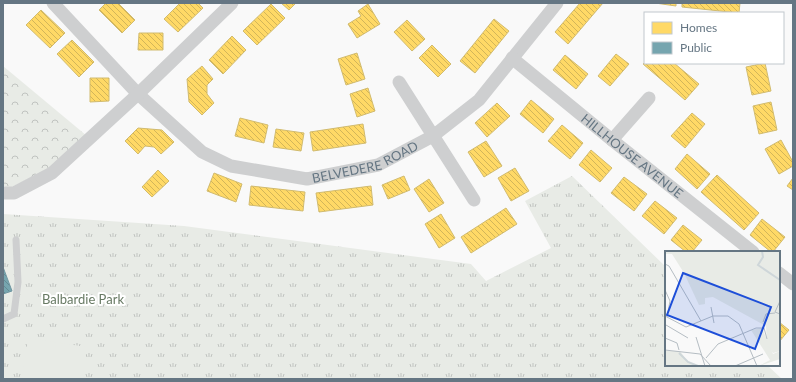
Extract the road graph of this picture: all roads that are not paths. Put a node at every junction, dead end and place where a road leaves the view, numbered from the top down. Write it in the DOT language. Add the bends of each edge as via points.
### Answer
graph roads {
  1 [pos="53,3"];
  2 [pos="232,3"];
  3 [pos="557,3"];
  4 [pos="512,58"];
  5 [pos="399,82"];
  6 [pos="138,94"];
  7 [pos="649,98"];
  8 [pos="433,136"];
  9 [pos="612,140"];
  10 [pos="3,193"];
  11 [pos="474,200"];
  12 [pos="16,240"];
  13 [pos="752,251"];
  14 [pos="780,274"];
  15 [pos="793,284"];
  16 [pos="3,319"];
  1 -- 6 [label="street, BELVEDERE ROAD"];
  2 -- 6 [label="street"];
  3 -- 4 [label="street, BELVEDERE ROAD"];
  4 -- 8 [label="street, BELVEDERE ROAD" via="479,100"];
  4 -- 9 [label="street, HILLHOUSE AVENUE"];
  5 -- 8 [label="street"];
  6 -- 8 [label="street, BELVEDERE ROAD" via="202,152 231,166 307,179 378,166"];
  6 -- 10 [label="street" via="52,173 14,193"];
  7 -- 9 [label="street"];
  8 -- 11 [label="street"];
  9 -- 13 [label="street, HILLHOUSE AVENUE"];
  12 -- 16 [label="lane" via="18,282 14,314"];
  14 -- 15 [label="street"];
}
